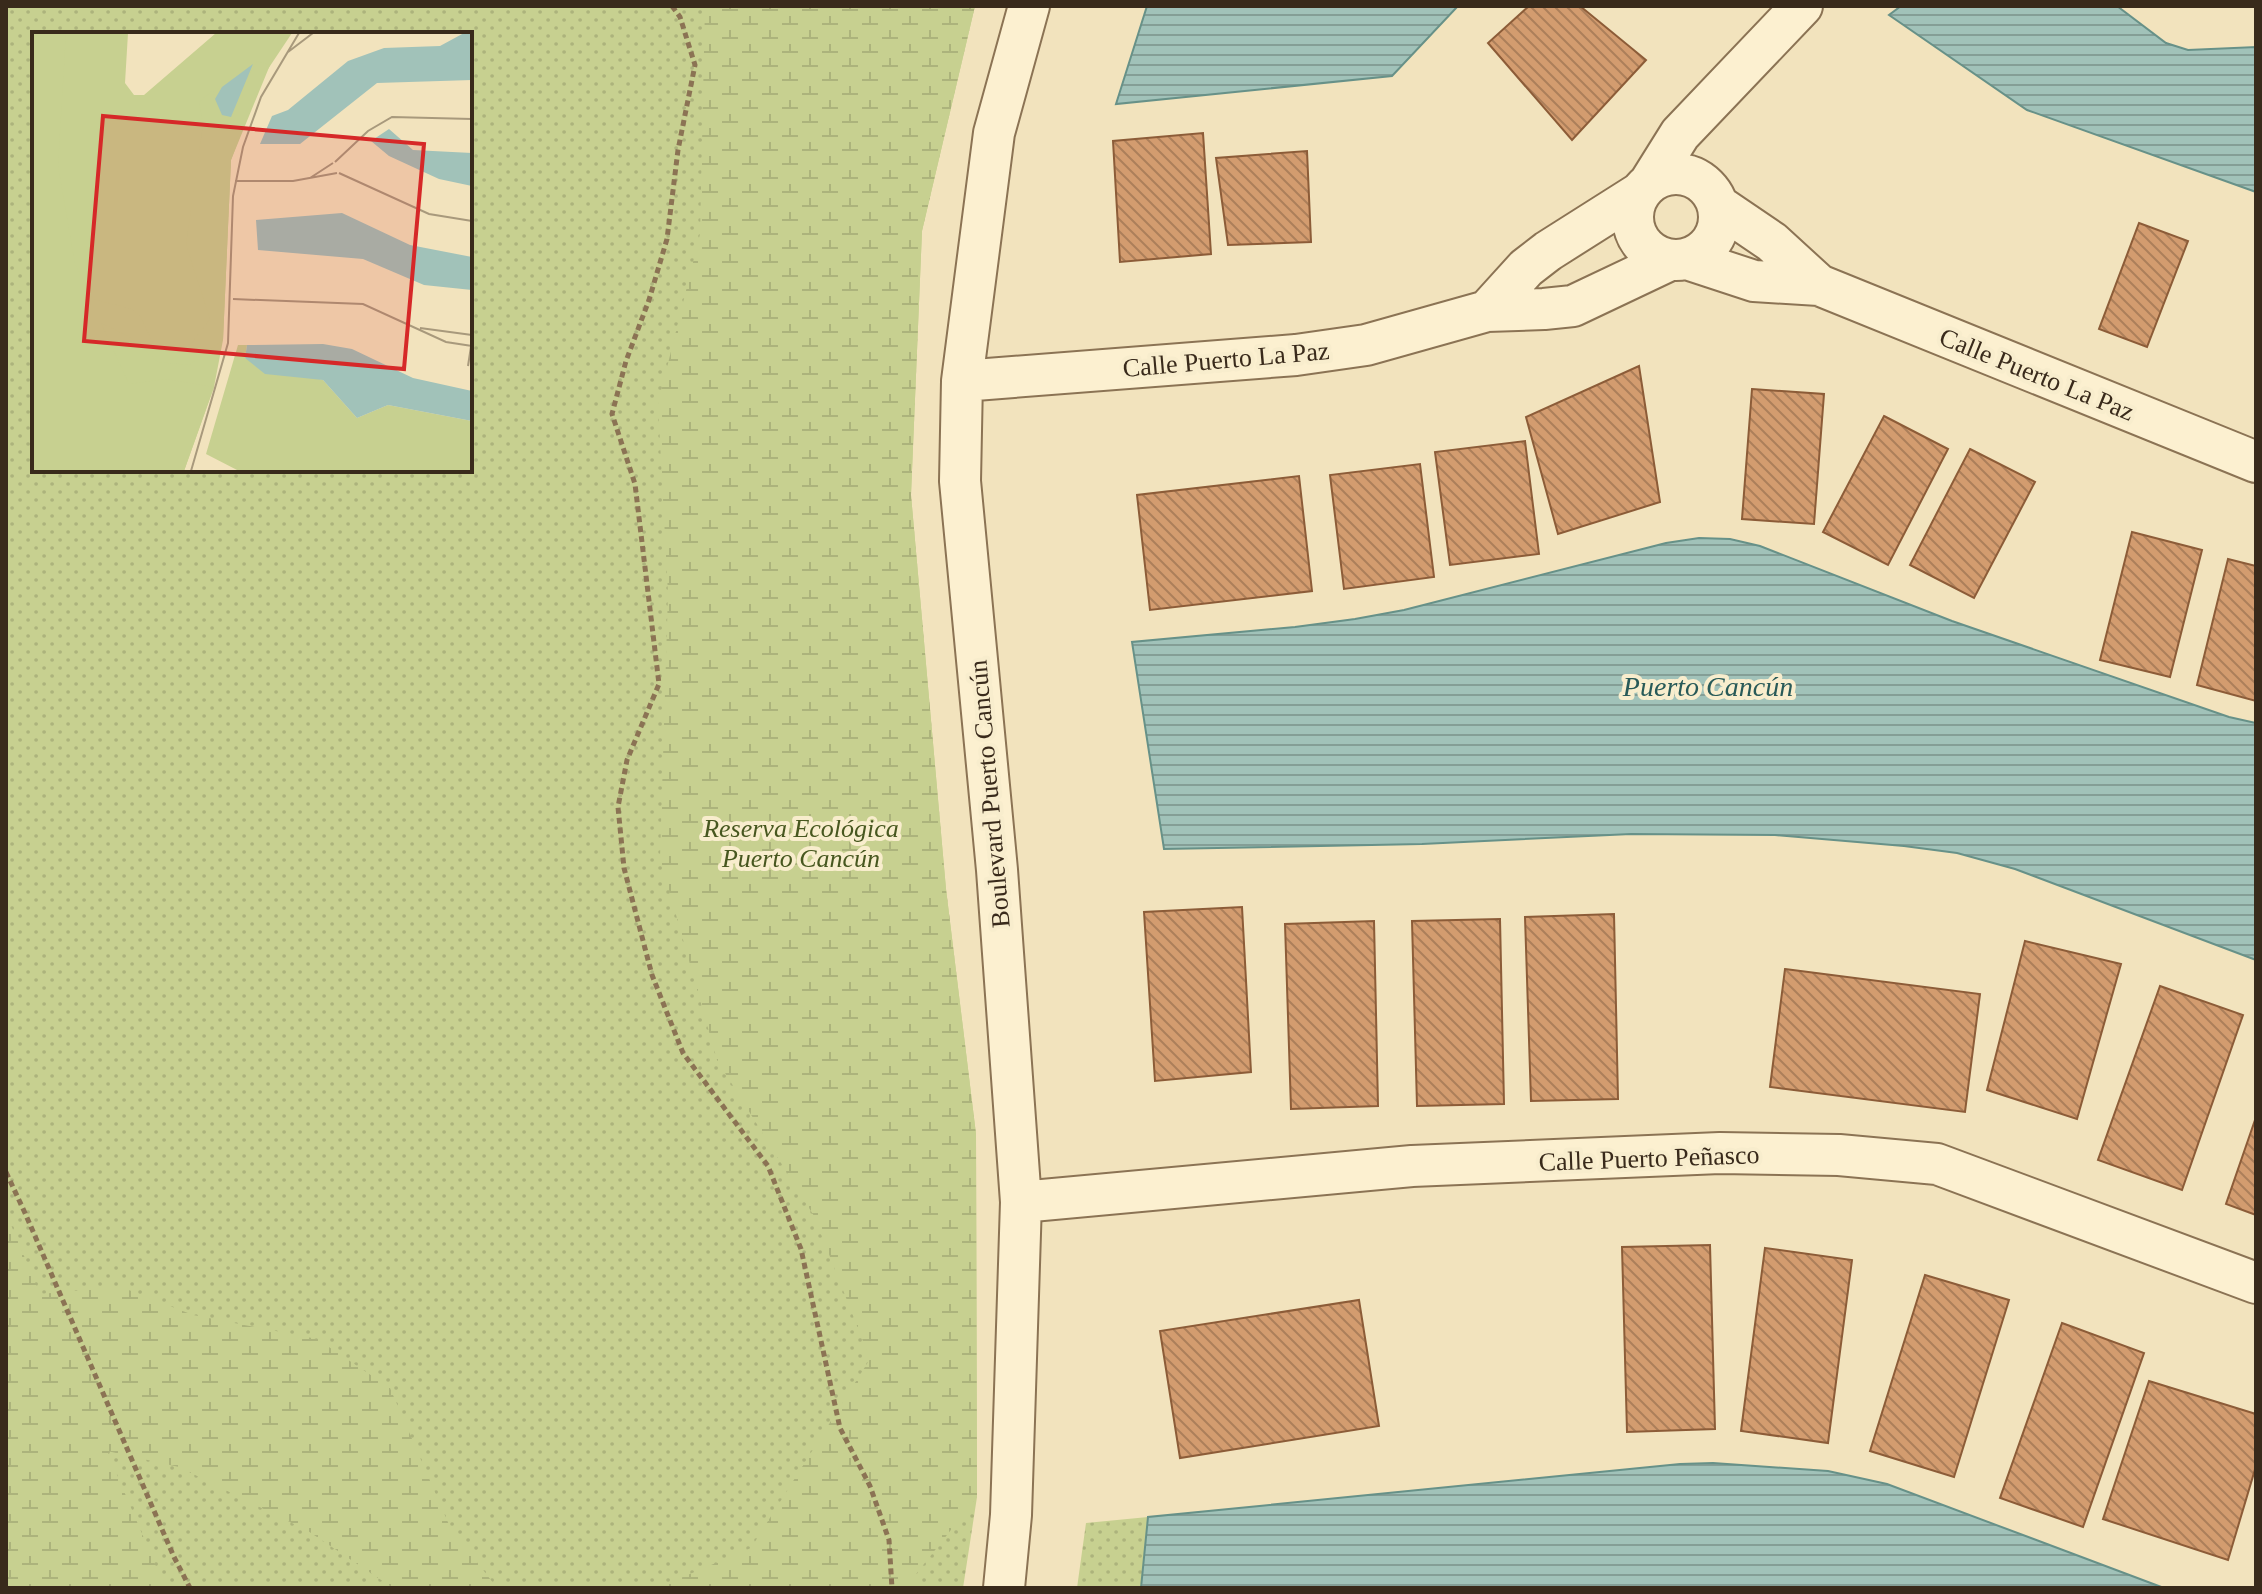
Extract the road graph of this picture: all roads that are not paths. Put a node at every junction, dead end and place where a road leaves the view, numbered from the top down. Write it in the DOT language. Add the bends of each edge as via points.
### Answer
graph roads {
  1 [pos="1029,6"];
  2 [pos="1802,6"];
  3 [pos="1680,134"];
  4 [pos="1644,188"];
  5 [pos="1709,193"];
  6 [pos="1679,260"];
  7 [pos="1819,285"];
  8 [pos="1487,311"];
  9 [pos="962,381"];
  10 [pos="2256,462"];
  11 [pos="1021,1202"];
  12 [pos="2256,1283"];
  13 [pos="1004,1588"];
  1 -- 9 [label="street, Boulevard Puerto Cancún" via="994,133"];
  2 -- 3 [label="street"];
  3 -- 4 [label="street"];
  3 -- 5 [label="street"];
  4 -- 5 [label="street" via="1666,175 1683,174"];
  4 -- 6 [label="street" via="1633,211 1641,243 1653,255"];
  4 -- 8 [label="street" via="1526,268"];
  5 -- 6 [label="street" via="1720,224 1715,239 1703,252"];
  5 -- 7 [label="street, Calle Puerto La Paz"];
  6 -- 7 [label="street, Calle Puerto La Paz" via="1754,281"];
  6 -- 8 [label="street, Calle Puerto La Paz" via="1573,306"];
  7 -- 10 [label="street, Calle Puerto La Paz"];
  8 -- 9 [label="street, Calle Puerto La Paz" via="1366,345 1296,355"];
  9 -- 11 [label="street, Boulevard Puerto Cancún" via="960,481 997,870"];
  11 -- 12 [label="street, Calle Puerto Peñasco" via="1412,1166 1720,1153 1839,1155 1937,1164"];
  11 -- 13 [label="street, Boulevard Puerto Cancún"];
}
